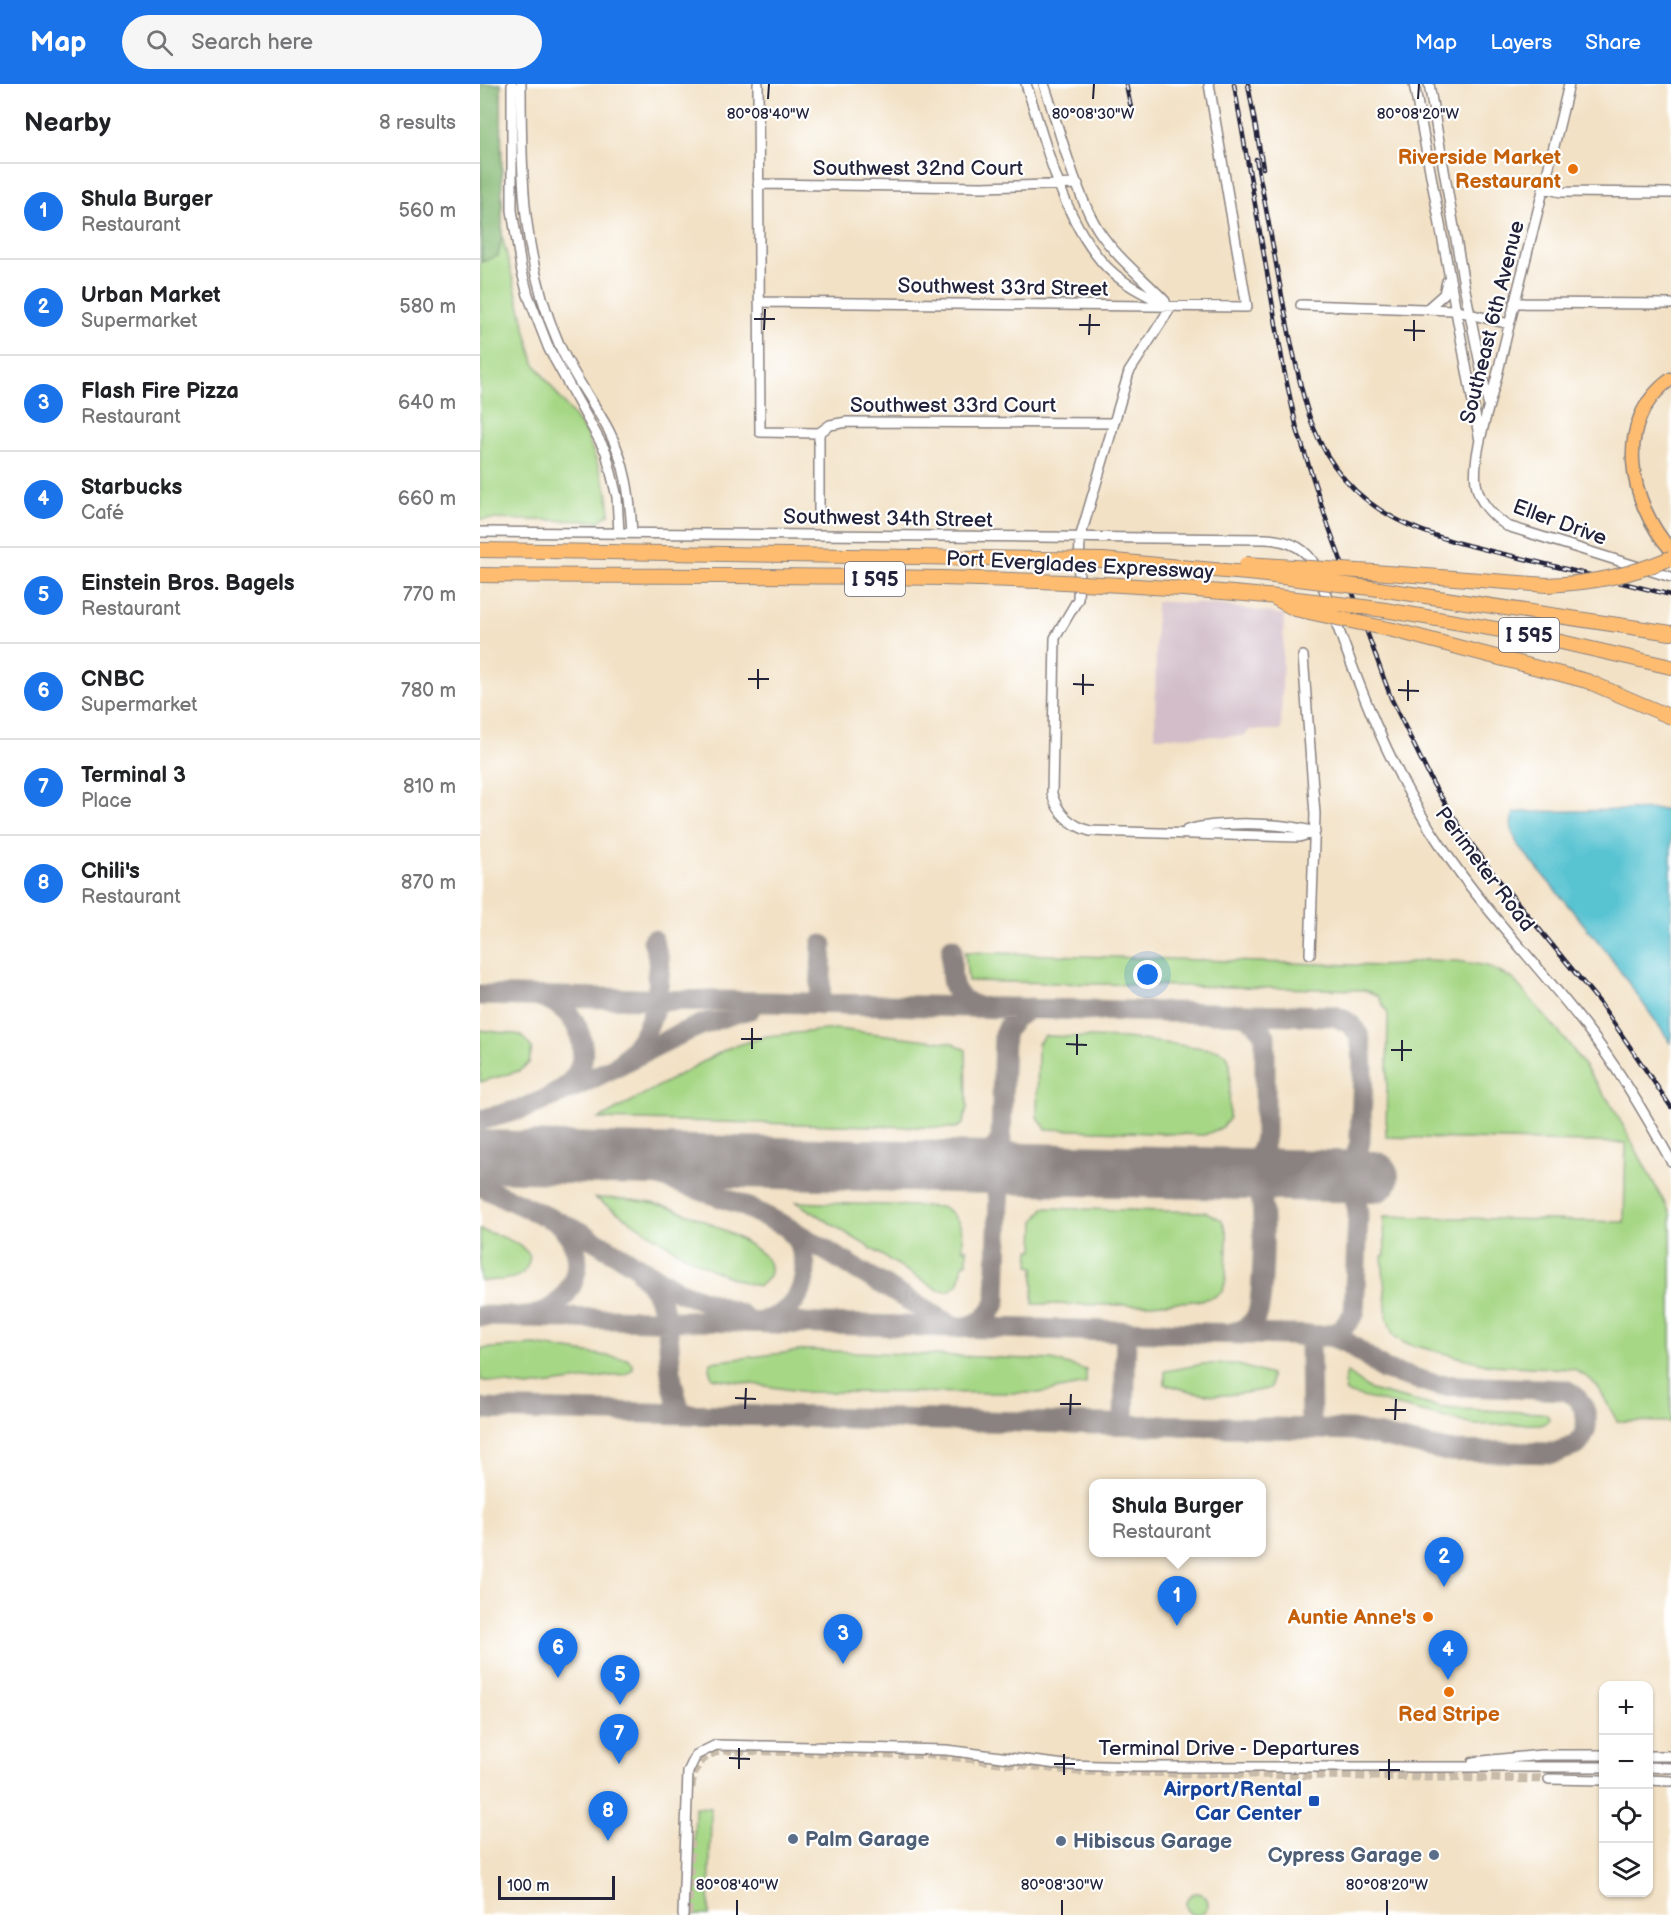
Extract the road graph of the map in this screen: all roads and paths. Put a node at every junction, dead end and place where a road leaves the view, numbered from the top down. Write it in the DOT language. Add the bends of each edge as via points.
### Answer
graph roads {
  1 [pos="512,84"];
  2 [pos="521,84"];
  3 [pos="758,84"];
  4 [pos="1026,84"];
  5 [pos="1044,84"];
  6 [pos="1209,84"];
  7 [pos="1414,84"];
  8 [pos="1429,84"];
  9 [pos="1569,84"];
  10 [pos="758,184"];
  11 [pos="1078,184"];
  12 [pos="1061,186"];
  13 [pos="1544,188"];
  14 [pos="1671,193"];
  15 [pos="1448,276"];
  16 [pos="759,302"];
  17 [pos="1514,303"];
  18 [pos="1671,304"];
  19 [pos="1301,305"];
  20 [pos="1171,307"];
  21 [pos="1427,309"];
  22 [pos="1454,310"];
  23 [pos="1470,313"];
  24 [pos="1509,324"];
  25 [pos="1671,379"];
  26 [pos="1489,408"];
  27 [pos="1113,423"];
  28 [pos="819,433"];
  29 [pos="1481,447"];
  30 [pos="1477,464"];
  31 [pos="819,512"];
  32 [pos="480,532"];
  33 [pos="619,533"];
  34 [pos="632,533"];
  35 [pos="1080,538"];
  36 [pos="1295,545"];
  37 [pos="480,550"];
  38 [pos="1671,550"];
  39 [pos="1671,558"];
  40 [pos="1145,562"];
  41 [pos="480,575"];
  42 [pos="1671,578"];
  43 [pos="1270,596"];
  44 [pos="1671,633"];
  45 [pos="1303,656"];
  46 [pos="1671,667"];
  47 [pos="1671,717"];
  48 [pos="1315,832"];
  49 [pos="1310,954"];
  50 [pos="1671,1161"];
  51 [pos="1599,1755"];
  52 [pos="1653,1756"];
  53 [pos="1671,1756"];
  54 [pos="1453,1764"];
  55 [pos="1599,1767"];
  56 [pos="1653,1767"];
  57 [pos="1671,1768"];
  58 [pos="1550,1779"];
  59 [pos="1599,1780"];
  60 [pos="1653,1780"];
  61 [pos="1671,1781"];
  62 [pos="683,1915"];
  1 -- 33 [label="street" via="512,210 521,268 549,349 606,452 617,497"];
  2 -- 34 [label="street" via="525,220 535,275 559,346 620,455"];
  3 -- 10 [label="street"];
  4 -- 12 [label="street"];
  5 -- 11 [label="street"];
  6 -- 20 [label="street, Southwest 33rd Street" via="1247,307"];
  7 -- 15 [label="street"];
  8 -- 23 [label="street"];
  9 -- 13 [label="street, Southeast 6th Avenue"];
  10 -- 12 [label="street, Southwest 32nd Court"];
  10 -- 16 [label="street"];
  11 -- 12 [label="street, Southwest 32nd Court"];
  11 -- 20 [label="street" via="1098,229 1111,247"];
  12 -- 20 [label="street" via="1082,236 1103,264 1134,289"];
  13 -- 14 [label="street" via="1560,192"];
  13 -- 17 [label="street, Southeast 6th Avenue"];
  15 -- 21 [label="street" via="1444,294"];
  15 -- 22 [label="street"];
  16 -- 20 [label="street, Southwest 33rd Street"];
  16 -- 28 [label="street, Southwest 33rd Court" via="760,432"];
  17 -- 18 [label="street"];
  17 -- 24 [label="street, Southeast 6th Avenue"];
  19 -- 21 [label="street"];
  20 -- 27 [label="street" via="1129,372"];
  21 -- 22 [label="street"];
  22 -- 23 [label="street"];
  22 -- 29 [label="street"];
  23 -- 24 [label="street"];
  23 -- 26 [label="street"];
  24 -- 26 [label="street, Southeast 6th Avenue"];
  25 -- 38 [label="main road" via="1645,407 1632,460 1635,486 1646,514"];
  26 -- 29 [label="street, Southeast 6th Avenue"];
  27 -- 28 [label="street, Southwest 33rd Court" via="847,422 831,425"];
  27 -- 35 [label="street"];
  28 -- 31 [label="street"];
  29 -- 30 [label="street, Southeast 6th Avenue"];
  30 -- 42 [label="street, Eller Drive" via="1480,497 1507,526"];
  32 -- 33 [label="street, Southwest 34th Street"];
  33 -- 34 [label="street, Southwest 34th Street"];
  34 -- 35 [label="street, Southwest 34th Street"];
  35 -- 36 [label="street, Southwest 34th Street" via="1266,539"];
  35 -- 48 [label="street" via="1078,599 1055,638 1051,787 1054,801 1066,820 1090,831 1299,837"];
  36 -- 50 [label="street, Perimeter Road" via="1306,552 1316,567 1362,691 1415,805 1467,884 1591,1033 1640,1105"];
  37 -- 40 [label="highway, Port Everglades Expressway / I 595, bridge"];
  39 -- 40 [label="highway, bridge" via="1637,572 1592,583 1547,585 1254,564"];
  40 -- 44 [label="highway, Port Everglades Expressway / I 595, bridge" via="1379,589"];
  41 -- 43 [label="highway, Port Everglades Expressway / I 595, bridge" via="1010,580"];
  43 -- 46 [label="highway, Port Everglades Expressway / I 595, bridge" via="1385,610 1530,635"];
  43 -- 47 [label="highway, bridge" via="1295,609 1393,630 1587,681"];
  45 -- 48 [label="street"];
  48 -- 49 [label="street"];
  51 -- 54 [label="street" via="1550,1755"];
  52 -- 53 [label="street"];
  54 -- 55 [label="street, Terminal Drive - Departures"];
  54 -- 62 [label="street, Terminal Drive - Departures" via="1104,1766 946,1750 711,1746 693,1759 687,1777"];
  56 -- 57 [label="street"];
  58 -- 59 [label="street"];
  60 -- 61 [label="street"];
}
